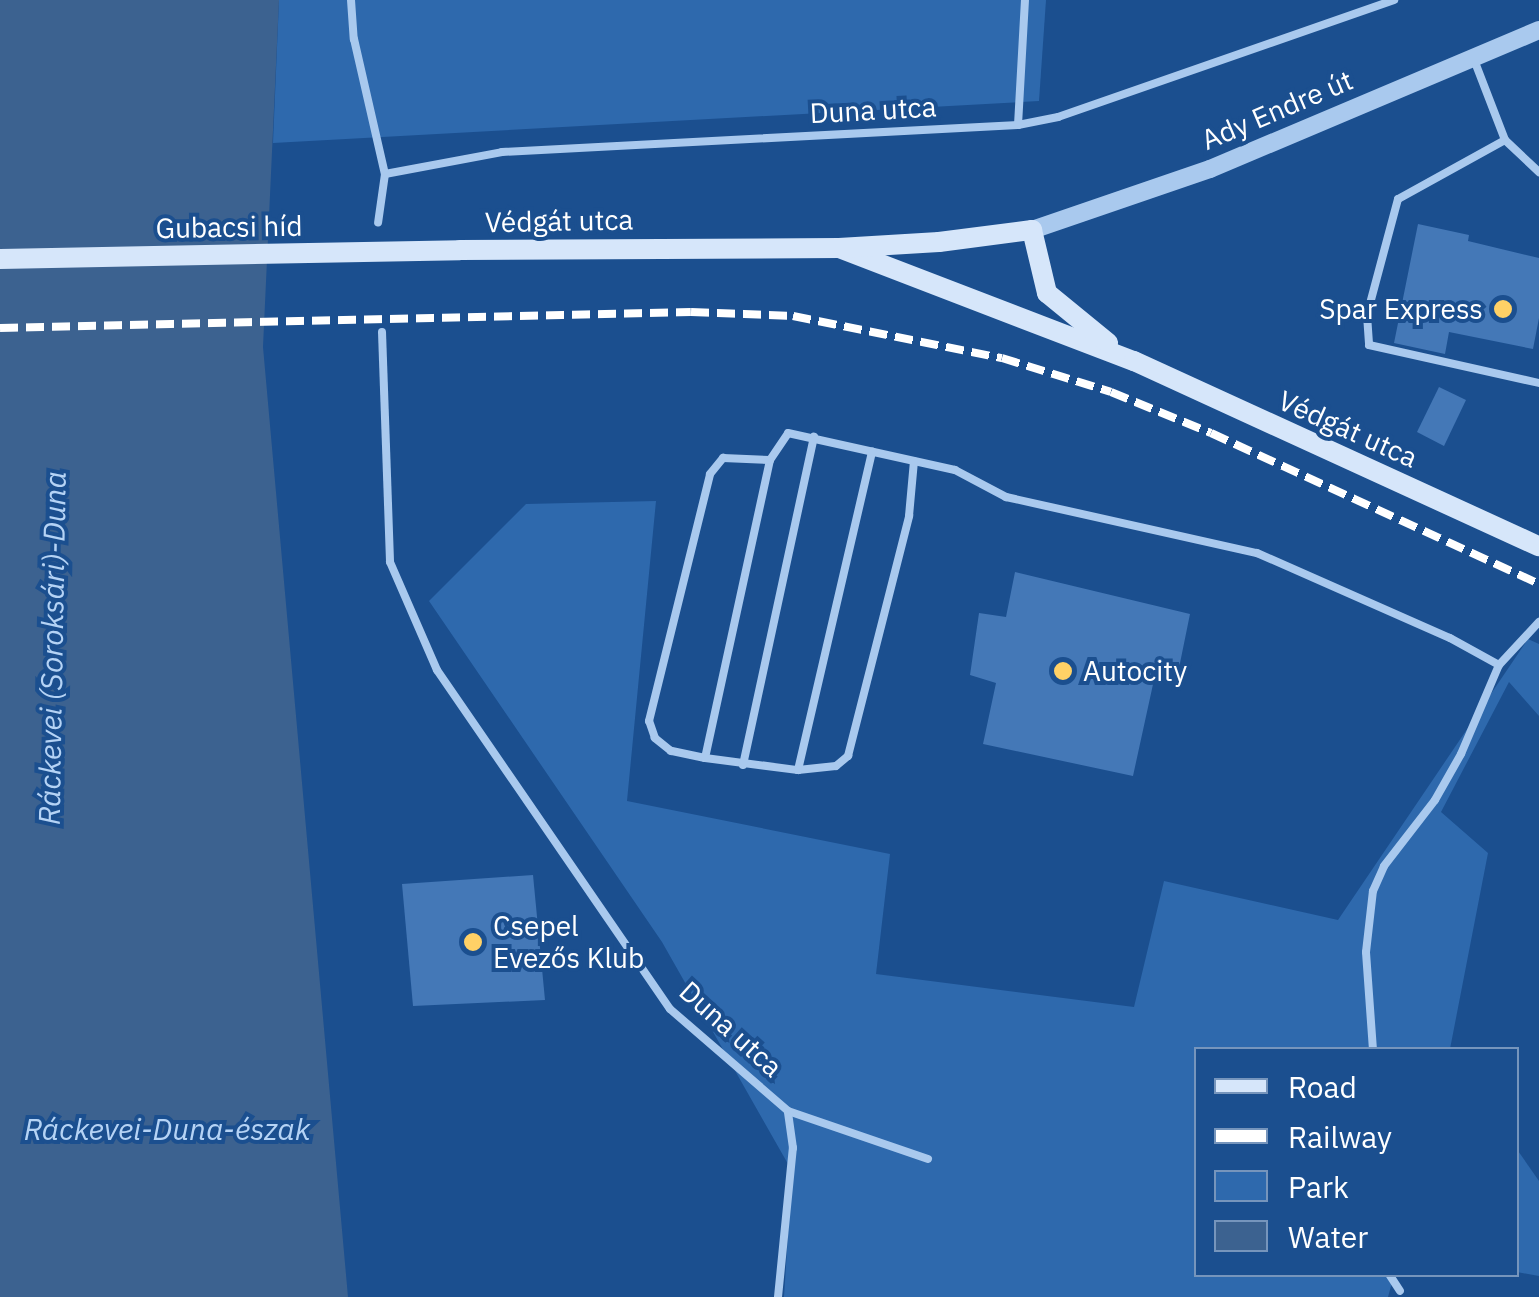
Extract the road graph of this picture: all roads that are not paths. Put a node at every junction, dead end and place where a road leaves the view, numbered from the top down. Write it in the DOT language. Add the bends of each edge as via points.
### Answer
graph roads {
  1 [pos="351,0"];
  2 [pos="1025,0"];
  3 [pos="1394,0"];
  4 [pos="1539,30"];
  5 [pos="1472,58"];
  6 [pos="1018,126"];
  7 [pos="1504,140"];
  8 [pos="1539,172"];
  9 [pos="385,174"];
  10 [pos="378,223"];
  11 [pos="1032,230"];
  12 [pos="839,248"];
  13 [pos="460,250"];
  14 [pos="0,260"];
  15 [pos="382,332"];
  16 [pos="1134,361"];
  17 [pos="1539,381"];
  18 [pos="814,437"];
  19 [pos="872,451"];
  20 [pos="770,460"];
  21 [pos="914,461"];
  22 [pos="1539,546"];
  23 [pos="1539,622"];
  24 [pos="1498,665"];
  25 [pos="704,758"];
  26 [pos="742,765"];
  27 [pos="798,770"];
  28 [pos="1372,1047"];
  29 [pos="788,1111"];
  30 [pos="928,1160"];
  31 [pos="1391,1277"];
  32 [pos="1400,1291"];
  33 [pos="778,1297"];
  1 -- 9 [label="lane"];
  2 -- 6 [label="lane"];
  3 -- 6 [label="lane, Duna utca"];
  4 -- 5 [label="street, Ady Endre út"];
  5 -- 7 [label="lane"];
  5 -- 11 [label="street, Ady Endre út" via="1180,181"];
  6 -- 9 [label="lane, Duna utca" via="502,152"];
  7 -- 8 [label="lane"];
  7 -- 17 [label="lane" via="1398,199 1367,314 1369,345"];
  9 -- 10 [label="lane"];
  11 -- 12 [label="main road, Védgát utca"];
  11 -- 16 [label="main road, Védgát utca" via="1047,294"];
  12 -- 13 [label="main road, Védgát utca"];
  12 -- 16 [label="main road, Védgát utca"];
  13 -- 14 [label="main road, Gubacsi híd, bridge"];
  15 -- 29 [label="lane, Duna utca" via="390,562 438,670 670,1010"];
  16 -- 22 [label="main road, Védgát utca"];
  18 -- 19 [label="lane"];
  18 -- 20 [label="lane" via="788,433"];
  18 -- 26 [label="lane"];
  19 -- 21 [label="lane"];
  19 -- 27 [label="lane"];
  20 -- 25 [label="lane"];
  20 -- 25 [label="lane" via="723,458 710,474 649,721 655,738 672,751"];
  21 -- 24 [label="lane" via="954,470 1006,497 1258,553"];
  21 -- 27 [label="lane" via="909,516 848,756 836,766"];
  23 -- 24 [label="lane"];
  24 -- 28 [label="lane" via="1461,754 1372,892 1366,952"];
  25 -- 26 [label="lane"];
  26 -- 27 [label="lane"];
  29 -- 30 [label="lane, Duna utca"];
  29 -- 33 [label="lane, Duna utca" via="792,1148"];
  31 -- 32 [label="lane"];
}
